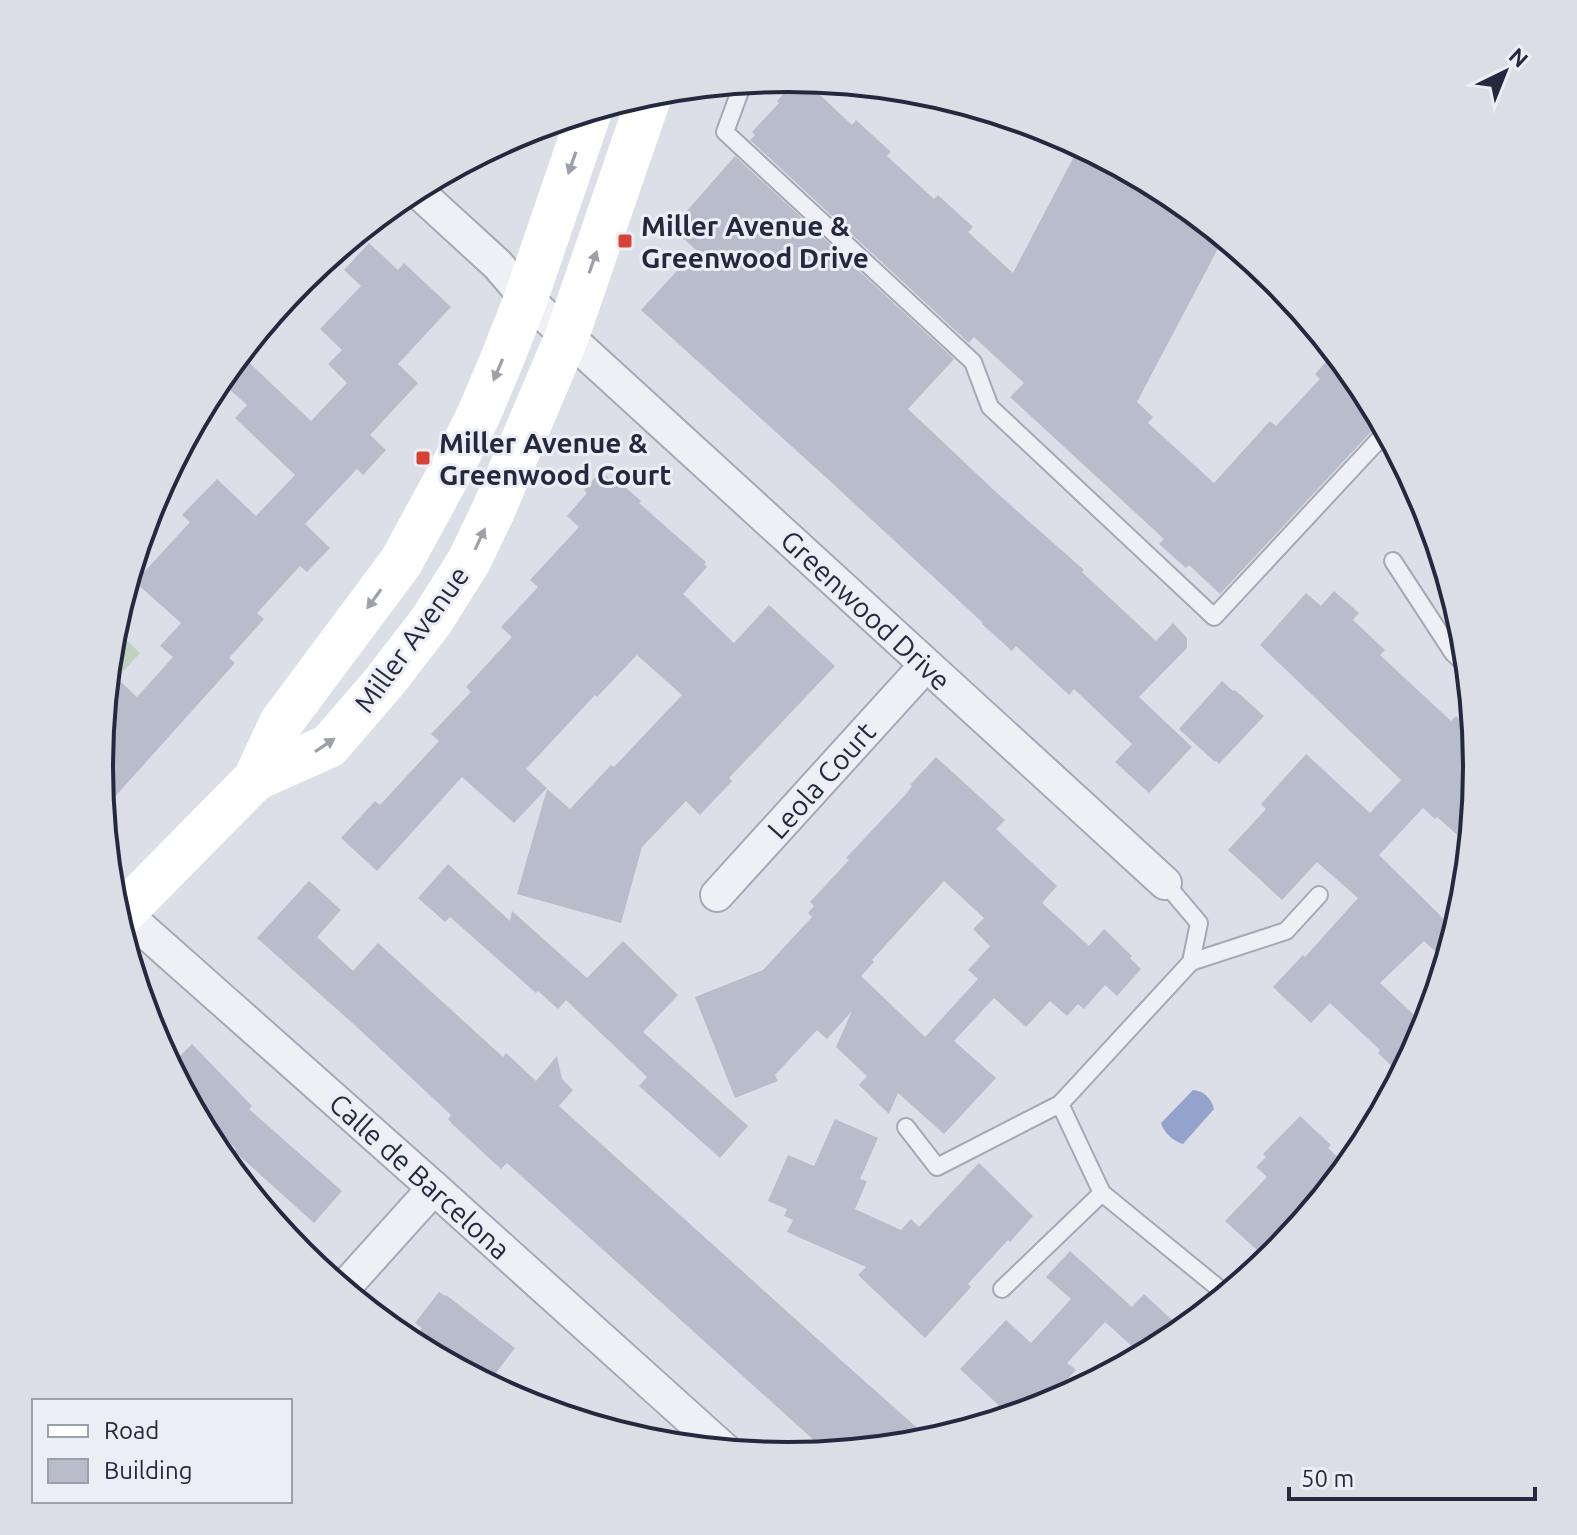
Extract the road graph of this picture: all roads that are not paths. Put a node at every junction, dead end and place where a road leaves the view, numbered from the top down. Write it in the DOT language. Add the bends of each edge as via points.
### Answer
graph roads {
  1 [pos="739,94"];
  2 [pos="646,108"];
  3 [pos="586,124"];
  4 [pos="425,198"];
  5 [pos="526,298"];
  6 [pos="567,336"];
  7 [pos="1379,440"];
  8 [pos="1393,561"];
  9 [pos="1454,654"];
  10 [pos="926,665"];
  11 [pos="255,779"];
  12 [pos="1165,883"];
  13 [pos="717,895"];
  14 [pos="1319,895"];
  15 [pos="127,903"];
  16 [pos="132,923"];
  17 [pos="1191,962"];
  18 [pos="1060,1104"];
  19 [pos="906,1127"];
  20 [pos="434,1188"];
  21 [pos="1102,1193"];
  22 [pos="350,1281"];
  23 [pos="1218,1288"];
  24 [pos="1002,1289"];
  25 [pos="712,1438"];
  1 -- 7 [label="lane" via="725,132 973,362 990,407 1214,617"];
  6 -- 2 [label="main road, Miller Avenue, one-way"];
  3 -- 5 [label="main road, Miller Avenue, one-way"];
  4 -- 5 [label="street, Greenwood Drive"];
  5 -- 6 [label="street, Greenwood Drive"];
  5 -- 11 [label="main road, Miller Avenue, one-way" via="438,497 401,562 281,723"];
  6 -- 10 [label="street, Greenwood Drive"];
  11 -- 6 [label="main road, Miller Avenue, one-way" via="329,746 432,620 487,524"];
  8 -- 9 [label="lane"];
  10 -- 12 [label="street, Greenwood Drive"];
  10 -- 13 [label="street, Leola Court"];
  11 -- 15 [label="main road, Miller Avenue"];
  12 -- 17 [label="lane" via="1199,923"];
  14 -- 17 [label="lane" via="1286,931"];
  16 -- 20 [label="street, Calle de Barcelona"];
  17 -- 18 [label="lane"];
  18 -- 19 [label="lane" via="937,1167"];
  18 -- 21 [label="lane"];
  20 -- 22 [label="street"];
  20 -- 25 [label="street, Calle de Barcelona"];
  21 -- 23 [label="lane"];
  21 -- 24 [label="lane"];
}
